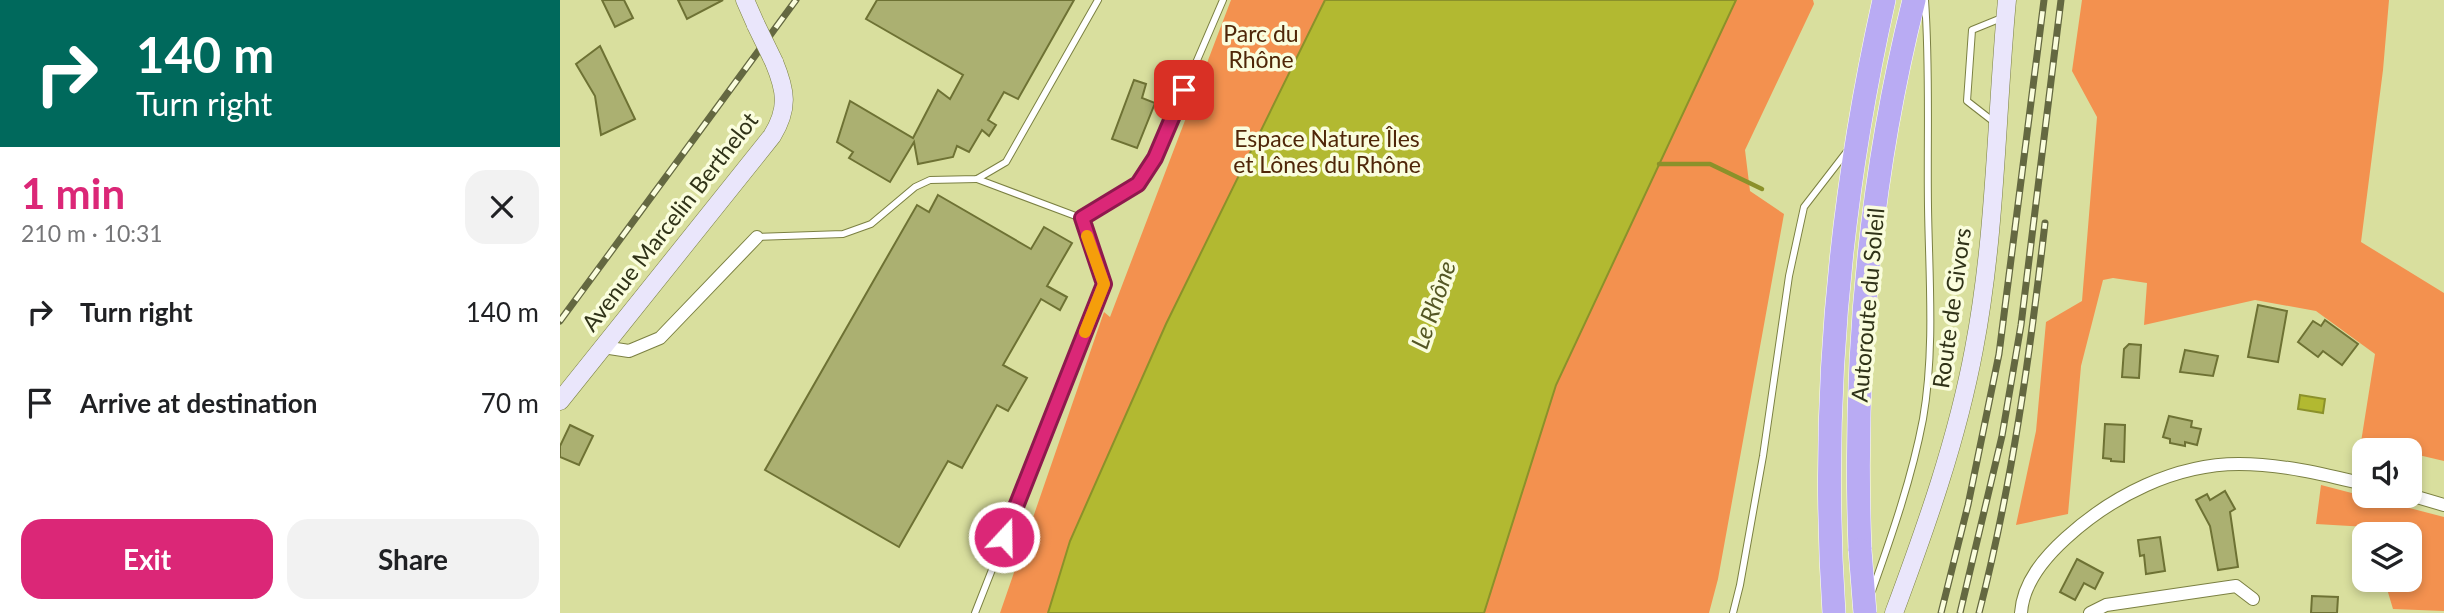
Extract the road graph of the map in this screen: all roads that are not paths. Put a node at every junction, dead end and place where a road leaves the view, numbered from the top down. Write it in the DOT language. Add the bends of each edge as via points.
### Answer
graph roads {
  1 [pos="745,0"];
  2 [pos="1098,0"];
  3 [pos="1223,0"];
  4 [pos="1884,0"];
  5 [pos="1914,0"];
  6 [pos="1925,0"];
  7 [pos="2006,8"];
  8 [pos="1999,126"];
  9 [pos="1855,141"];
  10 [pos="977,179"];
  11 [pos="1082,218"];
  12 [pos="757,237"];
  13 [pos="603,347"];
  14 [pos="560,401"];
  15 [pos="2352,481"];
  16 [pos="2422,499"];
  17 [pos="2444,505"];
  18 [pos="2253,599"];
  19 [pos="975,613"];
  20 [pos="1732,613"];
  21 [pos="1834,613"];
  22 [pos="1865,613"];
  23 [pos="1894,613"];
  24 [pos="2021,613"];
  25 [pos="2090,613"];
  1 -- 13 [label="main road, Avenue Marcelin Berthelot, bridge" via="784,92 779,124"];
  2 -- 10 [label="lane" via="1006,162"];
  3 -- 11 [label="lane" via="1155,158 1138,184"];
  4 -- 9 [label="highway, Autoroute du Soleil"];
  5 -- 22 [label="highway, Autoroute du Soleil, bridge" via="1885,145 1869,266 1860,389 1860,550"];
  6 -- 22 [label="lane" via="1929,321 1925,406 1894,528"];
  7 -- 8 [label="main road, Route de Givors"];
  7 -- 8 [label="lane" via="1972,30 1966,101"];
  8 -- 23 [label="main road, Route de Givors" via="1984,287 1965,395 1926,527"];
  9 -- 20 [label="lane" via="1804,206"];
  9 -- 21 [label="highway, Autoroute du Soleil" via="1839,264 1831,382"];
  10 -- 11 [label="lane"];
  10 -- 12 [label="lane" via="930,180 871,224 843,234"];
  11 -- 19 [label="lane" via="1104,284"];
  12 -- 13 [label="street" via="660,338 629,351"];
  13 -- 14 [label="main road, Avenue Marcelin Berthelot"];
  15 -- 24 [label="street" via="2305,470 2237,464 2185,471 2143,486 2084,522 2047,556 2031,580"];
  16 -- 17 [label="street"];
  18 -- 25 [label="street" via="2236,586 2106,605"];
}
